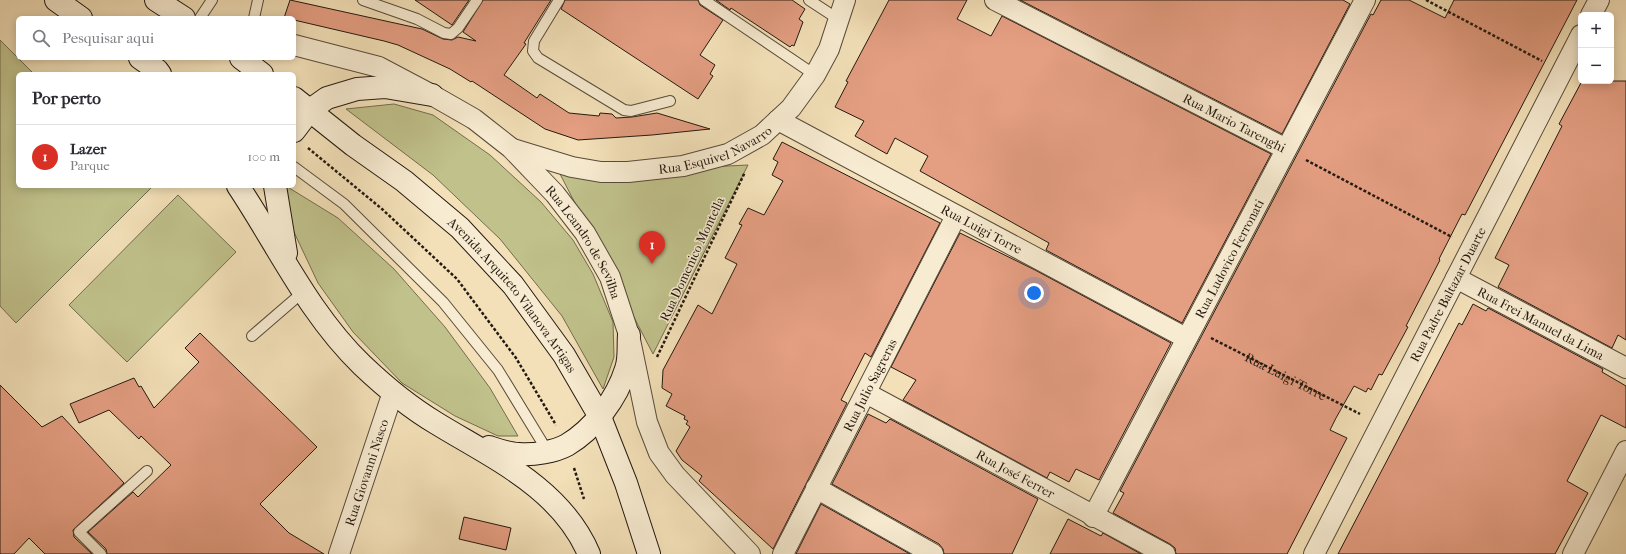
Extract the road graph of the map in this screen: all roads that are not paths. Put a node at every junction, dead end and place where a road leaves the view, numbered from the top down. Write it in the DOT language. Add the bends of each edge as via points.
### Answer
graph roads {
  1 [pos="56,0"];
  2 [pos="156,0"];
  3 [pos="212,0"];
  4 [pos="258,0"];
  5 [pos="363,0"];
  6 [pos="477,0"];
  7 [pos="559,0"];
  8 [pos="704,0"];
  9 [pos="809,0"];
  10 [pos="844,0"];
  11 [pos="995,0"];
  12 [pos="1365,0"];
  13 [pos="1599,0"];
  14 [pos="1593,12"];
  15 [pos="78,16"];
  16 [pos="181,16"];
  17 [pos="201,16"];
  18 [pos="254,16"];
  19 [pos="838,19"];
  20 [pos="1578,41"];
  21 [pos="296,46"];
  22 [pos="243,60"];
  23 [pos="259,72"];
  24 [pos="815,75"];
  25 [pos="432,95"];
  26 [pos="670,100"];
  27 [pos="302,104"];
  28 [pos="778,120"];
  29 [pos="296,124"];
  30 [pos="511,148"];
  31 [pos="1286,149"];
  32 [pos="296,168"];
  33 [pos="239,188"];
  34 [pos="275,188"];
  35 [pos="956,216"];
  36 [pos="288,266"];
  37 [pos="1456,278"];
  38 [pos="303,292"];
  39 [pos="1189,333"];
  40 [pos="629,335"];
  41 [pos="252,336"];
  42 [pos="1626,368"];
  43 [pos="394,392"];
  44 [pos="866,394"];
  45 [pos="600,417"];
  46 [pos="472,443"];
  47 [pos="1626,451"];
  48 [pos="548,452"];
  49 [pos="147,471"];
  50 [pos="816,488"];
  51 [pos="1093,517"];
  52 [pos="101,554"];
  53 [pos="339,554"];
  54 [pos="589,554"];
  55 [pos="649,554"];
  56 [pos="750,554"];
  57 [pos="783,554"];
  58 [pos="933,554"];
  59 [pos="1165,554"];
  60 [pos="1314,554"];
  61 [pos="1573,554"];
  1 -- 15 [label="main road"];
  2 -- 16 [label="main road"];
  3 -- 17 [label="lane"];
  4 -- 18 [label="lane"];
  5 -- 6 [label="lane" via="450,34 458,28"];
  7 -- 26 [label="lane" via="534,41 533,51 538,58 624,110 631,111"];
  8 -- 24 [label="lane"];
  9 -- 19 [label="lane"];
  10 -- 19 [label="street, Rua Esquivel Navarro"];
  11 -- 31 [label="street, Rua Mario Tarenghi"];
  12 -- 31 [label="street, Rua Ludovico Ferronati"];
  13 -- 14 [label="street"];
  19 -- 24 [label="street, Rua Esquivel Navarro" via="829,49"];
  20 -- 37 [label="street, Rua Padre Baltazar Duarte"];
  21 -- 25 [label="street, Rua Leandro de Sevilha" via="379,67"];
  22 -- 23 [label="main road"];
  24 -- 28 [label="street, Rua Esquivel Navarro" via="791,108"];
  25 -- 27 [label="main road" via="385,87 357,89"];
  25 -- 30 [label="street, Rua Leandro de Sevilha" via="474,119"];
  27 -- 29 [label="main road"];
  27 -- 45 [label="main road, Avenida Arquiteto Vilanova Artigas" via="404,181 460,228 513,285 564,355"];
  28 -- 30 [label="street, Rua Esquivel Navarro" via="762,135 728,154 683,166 628,172 601,172 572,167"];
  28 -- 35 [label="street, Rua Luigi Torre"];
  30 -- 40 [label="street, Rua Leandro de Sevilha" via="555,194 585,233 610,277"];
  31 -- 39 [label="street, Rua Ludovico Ferronati"];
  32 -- 48 [label="lane" via="344,204 443,302 498,370"];
  33 -- 36 [label="main road"];
  34 -- 36 [label="main road"];
  35 -- 39 [label="street, Rua Luigi Torre"];
  35 -- 44 [label="street, Rua Julio Sagreras"];
  36 -- 38 [label="main road"];
  37 -- 42 [label="street, Rua Frei Manuel da Lima"];
  37 -- 60 [label="street, Rua Padre Baltazar Duarte"];
  38 -- 41 [label="lane"];
  38 -- 43 [label="main road" via="320,319 358,361"];
  39 -- 51 [label="street, Rua Ludovico Ferronati"];
  40 -- 45 [label="main road" via="627,367 617,391"];
  40 -- 56 [label="street, Rua Leandro de Sevilha" via="647,422 659,453 675,475"];
  43 -- 46 [label="main road" via="434,422"];
  43 -- 53 [label="street, Rua Giovanni Nasco"];
  44 -- 50 [label="street, Rua Julio Sagreras"];
  44 -- 51 [label="street, Rua José Ferrer"];
  45 -- 48 [label="main road" via="567,445"];
  45 -- 55 [label="main road, Avenida Arquiteto Vilanova Artigas"];
  46 -- 48 [label="main road" via="518,454"];
  46 -- 54 [label="main road" via="520,474 542,492 581,536"];
  47 -- 61 [label="street"];
  49 -- 52 [label="lane" via="79,532"];
  50 -- 57 [label="street, Rua Julio Sagreras"];
  50 -- 58 [label="street"];
  51 -- 59 [label="street, Rua José Ferrer"];
}
